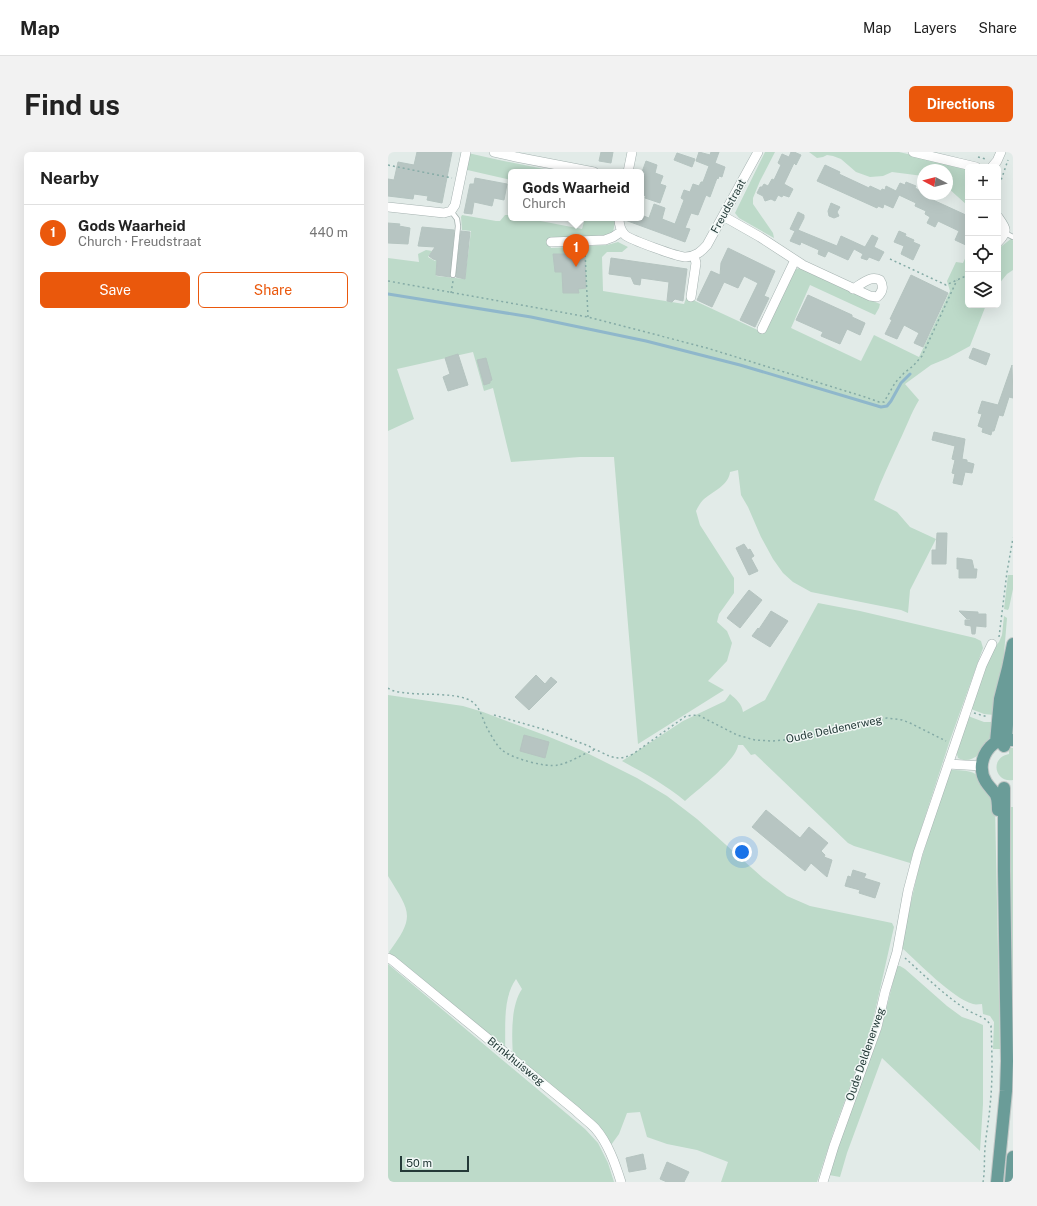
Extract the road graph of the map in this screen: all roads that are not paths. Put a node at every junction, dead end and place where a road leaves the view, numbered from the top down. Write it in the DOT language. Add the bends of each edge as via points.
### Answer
graph roads {
  1 [pos="466,152"];
  2 [pos="494,152"];
  3 [pos="632,152"];
  4 [pos="758,152"];
  5 [pos="913,152"];
  6 [pos="1001,152"];
  7 [pos="965,164"];
  8 [pos="994,164"];
  9 [pos="578,169"];
  10 [pos="629,169"];
  11 [pos="388,207"];
  12 [pos="451,211"];
  13 [pos="722,216"];
  14 [pos="619,221"];
  15 [pos="1001,221"];
  16 [pos="622,231"];
  17 [pos="1009,235"];
  18 [pos="551,242"];
  19 [pos="694,256"];
  20 [pos="795,260"];
  21 [pos="453,275"];
  22 [pos="853,289"];
  23 [pos="691,297"];
  24 [pos="762,329"];
  25 [pos="1013,644"];
  26 [pos="991,645"];
  27 [pos="1005,740"];
  28 [pos="948,764"];
  29 [pos="985,768"];
  30 [pos="1004,791"];
  31 [pos="388,958"];
  32 [pos="1013,1157"];
  33 [pos="622,1182"];
  34 [pos="823,1182"];
  35 [pos="997,1182"];
  36 [pos="1011,1182"];
  1 -- 12 [label="street" via="455,205"];
  2 -- 9 [label="street"];
  3 -- 10 [label="street"];
  4 -- 13 [label="street, Freudstraat"];
  5 -- 7 [label="street"];
  6 -- 8 [label="street"];
  11 -- 12 [label="street" via="444,213"];
  12 -- 21 [label="lane" via="457,219 458,226"];
  13 -- 19 [label="street, Freudstraat" via="707,245"];
  13 -- 20 [label="street"];
  14 -- 16 [label="street"];
  15 -- 17 [label="street"];
  16 -- 18 [label="street" via="606,240"];
  16 -- 19 [label="street" via="629,237 677,256"];
  19 -- 23 [label="street" via="696,263"];
  20 -- 22 [label="street"];
  20 -- 24 [label="street"];
  25 -- 27 [label="main road" via="1008,668 1010,678"];
  26 -- 28 [label="street, Oude Deldenerweg"];
  27 -- 29 [label="main road" via="1003,748 997,750"];
  28 -- 29 [label="street"];
  28 -- 34 [label="street, Oude Deldenerweg" via="914,866 897,952 877,1027"];
  29 -- 30 [label="main road"];
  30 -- 35 [label="main road" via="1007,1061"];
  31 -- 33 [label="street, Brinkhuisweg" via="595,1128 607,1145"];
  32 -- 36 [label="main road"];
}
